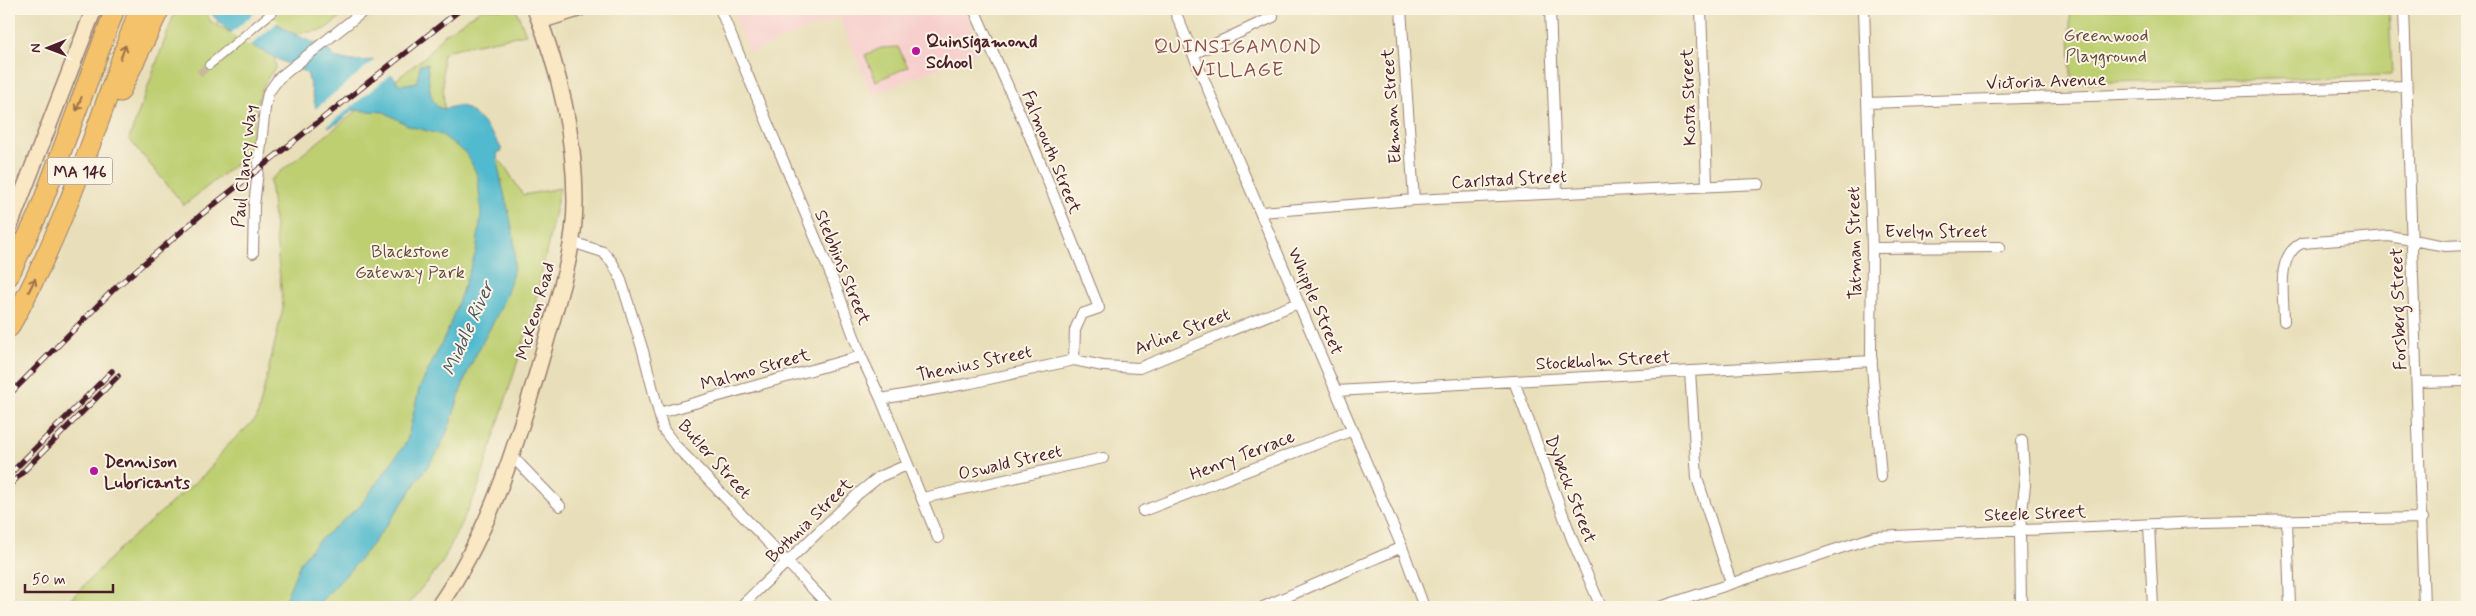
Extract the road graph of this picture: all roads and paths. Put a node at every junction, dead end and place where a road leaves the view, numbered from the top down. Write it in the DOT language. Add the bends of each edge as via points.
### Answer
graph roads {
  1 [pos="94,9"];
  2 [pos="114,9"];
  3 [pos="139,9"];
  4 [pos="160,9"];
  5 [pos="366,9"];
  6 [pos="578,9"];
  7 [pos="720,9"];
  8 [pos="974,9"];
  9 [pos="1174,9"];
  10 [pos="1272,9"];
  11 [pos="1401,9"];
  12 [pos="1550,9"];
  13 [pos="1701,9"];
  14 [pos="1864,9"];
  15 [pos="2404,9"];
  16 [pos="274,11"];
  17 [pos="538,15"];
  18 [pos="1193,54"];
  19 [pos="209,66"];
  20 [pos="2406,86"];
  21 [pos="1867,103"];
  22 [pos="1759,184"];
  23 [pos="1707,185"];
  24 [pos="1557,192"];
  25 [pos="71,194"];
  26 [pos="1414,200"];
  27 [pos="1261,212"];
  28 [pos="9,228"];
  29 [pos="2412,240"];
  30 [pos="572,242"];
  31 [pos="2467,245"];
  32 [pos="2000,247"];
  33 [pos="1872,248"];
  34 [pos="253,253"];
  35 [pos="9,276"];
  36 [pos="1298,303"];
  37 [pos="2284,321"];
  38 [pos="9,328"];
  39 [pos="861,356"];
  40 [pos="1074,360"];
  41 [pos="1872,361"];
  42 [pos="1690,371"];
  43 [pos="1514,381"];
  44 [pos="2467,381"];
  45 [pos="2417,382"];
  46 [pos="1336,390"];
  47 [pos="881,399"];
  48 [pos="659,413"];
  49 [pos="1353,430"];
  50 [pos="2022,441"];
  51 [pos="510,454"];
  52 [pos="1103,458"];
  53 [pos="907,465"];
  54 [pos="1881,477"];
  55 [pos="923,498"];
  56 [pos="560,506"];
  57 [pos="1142,511"];
  58 [pos="2423,518"];
  59 [pos="2287,521"];
  60 [pos="2149,526"];
  61 [pos="2020,530"];
  62 [pos="938,538"];
  63 [pos="1402,547"];
  64 [pos="789,563"];
  65 [pos="1731,583"];
  66 [pos="438,607"];
  67 [pos="740,607"];
  68 [pos="830,607"];
  69 [pos="1263,607"];
  70 [pos="1424,607"];
  71 [pos="1601,607"];
  72 [pos="1660,607"];
  73 [pos="2021,607"];
  74 [pos="2153,607"];
  75 [pos="2290,607"];
  76 [pos="2424,607"];
  1 -- 28 [label="main road"];
  2 -- 35 [label="highway, MA 146, one-way" via="38,214"];
  25 -- 3 [label="highway, MA 146, one-way"];
  4 -- 25 [label="highway"];
  5 -- 34 [label="street, Paul Clancy Way" via="283,74 270,89 254,206"];
  6 -- 17 [label="main road"];
  7 -- 39 [label="street, Stebbins Street" via="838,292"];
  8 -- 40 [label="street, Falmouth Street" via="1099,308 1082,314 1075,330"];
  9 -- 18 [label="street, Whipple Street"];
  10 -- 18 [label="street" via="1273,18"];
  11 -- 26 [label="street, Ekman Street"];
  12 -- 24 [label="street"];
  13 -- 23 [label="street, Kosta Street"];
  14 -- 21 [label="street, Tatman Street"];
  15 -- 20 [label="street, Forsberg Street"];
  16 -- 19 [label="street"];
  17 -- 30 [label="main road, McKeon Road" via="557,77 572,152 575,201"];
  18 -- 27 [label="street, Whipple Street"];
  20 -- 21 [label="street, Victoria Avenue"];
  20 -- 29 [label="street, Forsberg Street"];
  21 -- 33 [label="street, Tatman Street"];
  22 -- 23 [label="street, Carlstad Street"];
  23 -- 24 [label="street, Carlstad Street"];
  24 -- 26 [label="street, Carlstad Street"];
  38 -- 25 [label="highway, MA 146, one-way" via="48,252"];
  26 -- 27 [label="street, Carlstad Street"];
  27 -- 36 [label="street, Whipple Street"];
  29 -- 31 [label="street" via="2446,246"];
  29 -- 37 [label="street" via="2388,236 2296,245 2286,259"];
  29 -- 45 [label="street, Forsberg Street"];
  30 -- 48 [label="street, Butler Street" via="603,252 620,277"];
  30 -- 51 [label="main road, McKeon Road" via="540,364"];
  32 -- 33 [label="street, Evelyn Street"];
  33 -- 41 [label="street, Tatman Street"];
  36 -- 40 [label="street, Arline Street" via="1139,368"];
  36 -- 46 [label="street, Whipple Street"];
  39 -- 47 [label="street, Stebbins Street"];
  39 -- 48 [label="street, Malmo Street"];
  40 -- 47 [label="street, Thenius Street"];
  41 -- 42 [label="street, Stockholm Street"];
  41 -- 54 [label="street, Tatman Street"];
  42 -- 43 [label="street, Stockholm Street"];
  42 -- 65 [label="street" via="1698,478"];
  43 -- 46 [label="street, Stockholm Street"];
  43 -- 71 [label="street, Dybeck Street" via="1572,539"];
  44 -- 45 [label="street"];
  45 -- 58 [label="street, Forsberg Street"];
  46 -- 49 [label="street, Whipple Street"];
  47 -- 53 [label="street, Stebbins Street"];
  48 -- 64 [label="street, Butler Street" via="663,429 675,445"];
  49 -- 57 [label="street, Henry Terrace"];
  49 -- 63 [label="street, Whipple Street"];
  50 -- 61 [label="street" via="2025,485"];
  51 -- 56 [label="street"];
  51 -- 66 [label="main road, McKeon Road" via="487,520 469,559"];
  52 -- 55 [label="street, Oswald Street"];
  53 -- 55 [label="street, Stebbins Street"];
  53 -- 64 [label="street, Bothnia Street" via="879,477 859,493"];
  55 -- 62 [label="street, Stebbins Street"];
  58 -- 59 [label="street, Steele Street"];
  58 -- 76 [label="street, Forsberg Street"];
  59 -- 60 [label="street, Steele Street"];
  59 -- 75 [label="street"];
  60 -- 61 [label="street, Steele Street"];
  60 -- 74 [label="street"];
  61 -- 65 [label="street, Steele Street" via="1874,537"];
  61 -- 73 [label="street"];
  63 -- 69 [label="street"];
  63 -- 70 [label="street, Whipple Street"];
  64 -- 67 [label="street, Bothnia Street"];
  64 -- 68 [label="street, Butler Street"];
  65 -- 72 [label="street, Steele Street"];
}
